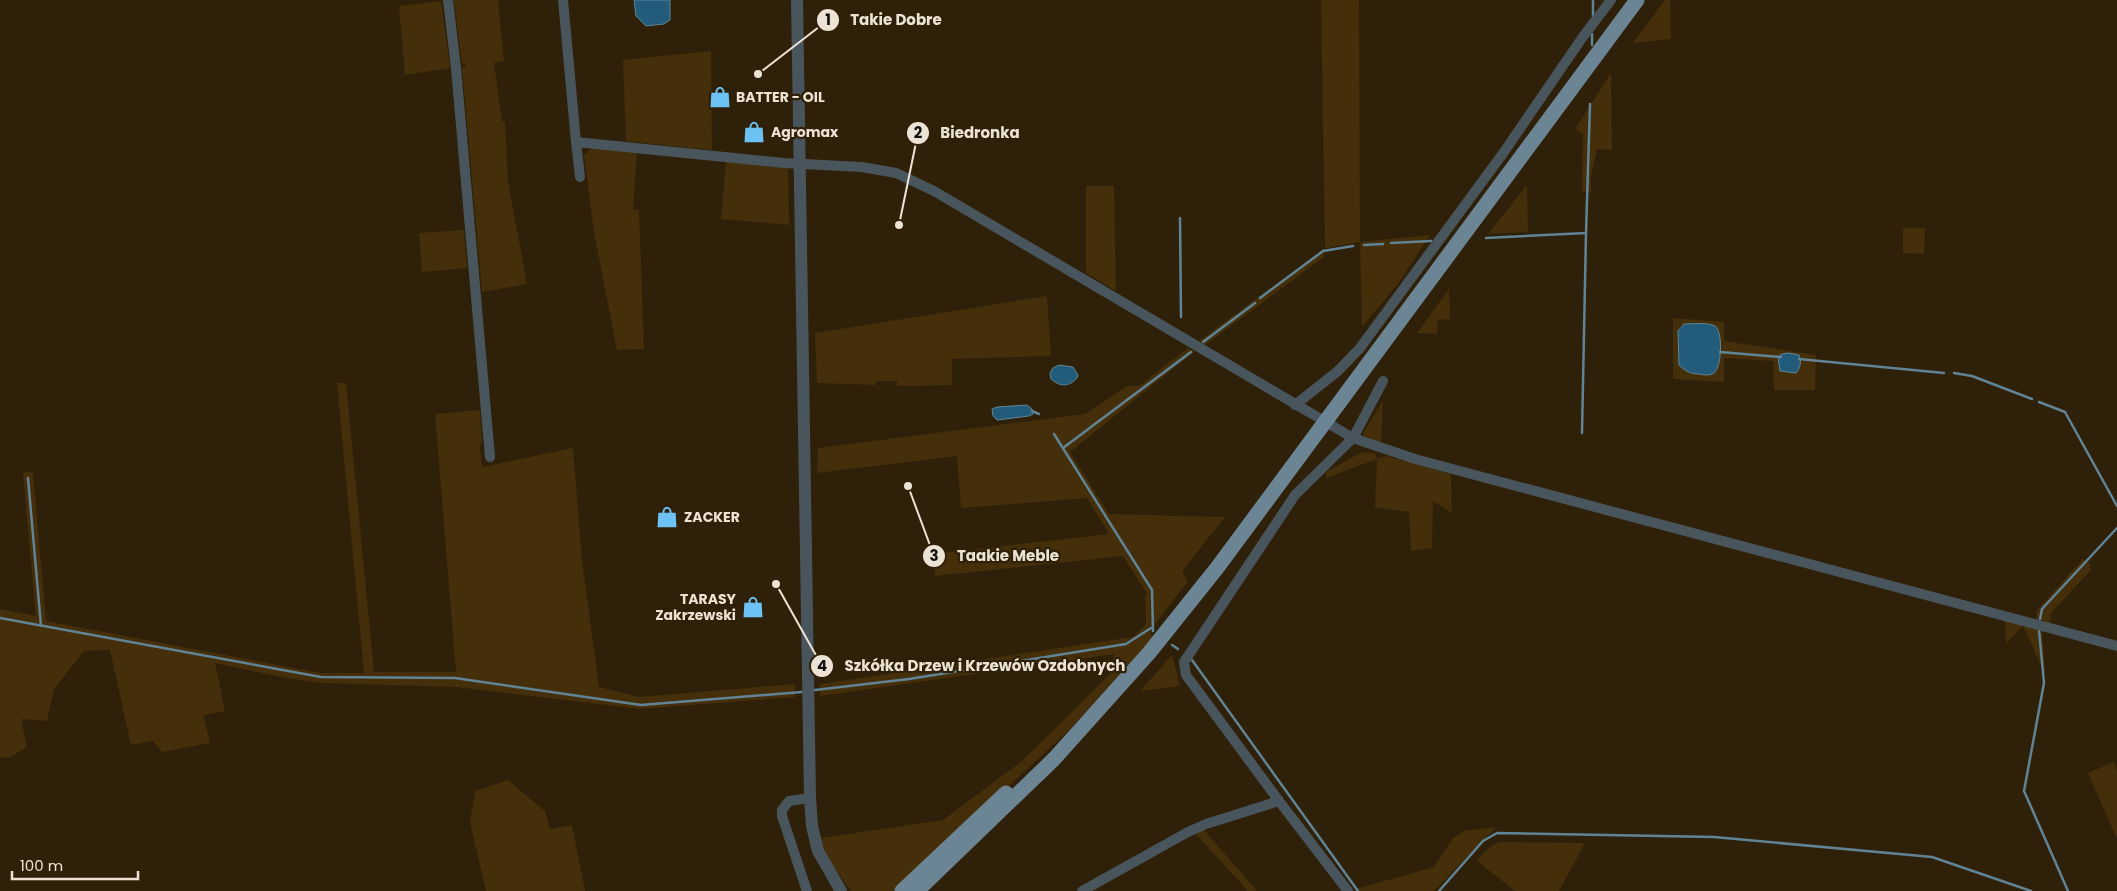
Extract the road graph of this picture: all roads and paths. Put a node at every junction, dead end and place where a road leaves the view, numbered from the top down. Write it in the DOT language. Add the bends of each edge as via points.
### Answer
graph roads {
  1 [pos="448,0"];
  2 [pos="563,0"];
  3 [pos="797,0"];
  4 [pos="1611,0"];
  5 [pos="1637,0"];
  6 [pos="576,142"];
  7 [pos="800,163"];
  8 [pos="580,177"];
  9 [pos="1382,381"];
  10 [pos="1295,405"];
  11 [pos="1325,423"];
  12 [pos="1353,438"];
  13 [pos="490,457"];
  14 [pos="2117,646"];
  15 [pos="1069,741"];
  16 [pos="810,798"];
  17 [pos="1279,801"];
  18 [pos="841,890"];
  19 [pos="807,891"];
  20 [pos="902,891"];
  21 [pos="917,891"];
  22 [pos="1082,891"];
  23 [pos="1348,891"];
  1 -- 13 [label="street"];
  2 -- 6 [label="street"];
  3 -- 7 [label="street"];
  4 -- 10 [label="street" via="1360,348 1338,371"];
  5 -- 11 [label="main road"];
  6 -- 7 [label="street"];
  6 -- 8 [label="street"];
  7 -- 10 [label="street" via="886,171 917,182"];
  7 -- 16 [label="street"];
  9 -- 12 [label="street"];
  10 -- 11 [label="street"];
  11 -- 12 [label="street"];
  11 -- 15 [label="main road" via="1181,615"];
  12 -- 14 [label="street" via="1443,466"];
  12 -- 17 [label="street" via="1295,495 1184,662 1186,675"];
  15 -- 20 [label="main road" via="1004,795"];
  15 -- 21 [label="main road" via="1001,812"];
  16 -- 18 [label="street" via="818,851"];
  16 -- 19 [label="street" via="789,801 782,810"];
  17 -- 22 [label="street" via="1188,832"];
  17 -- 23 [label="street"];
}
